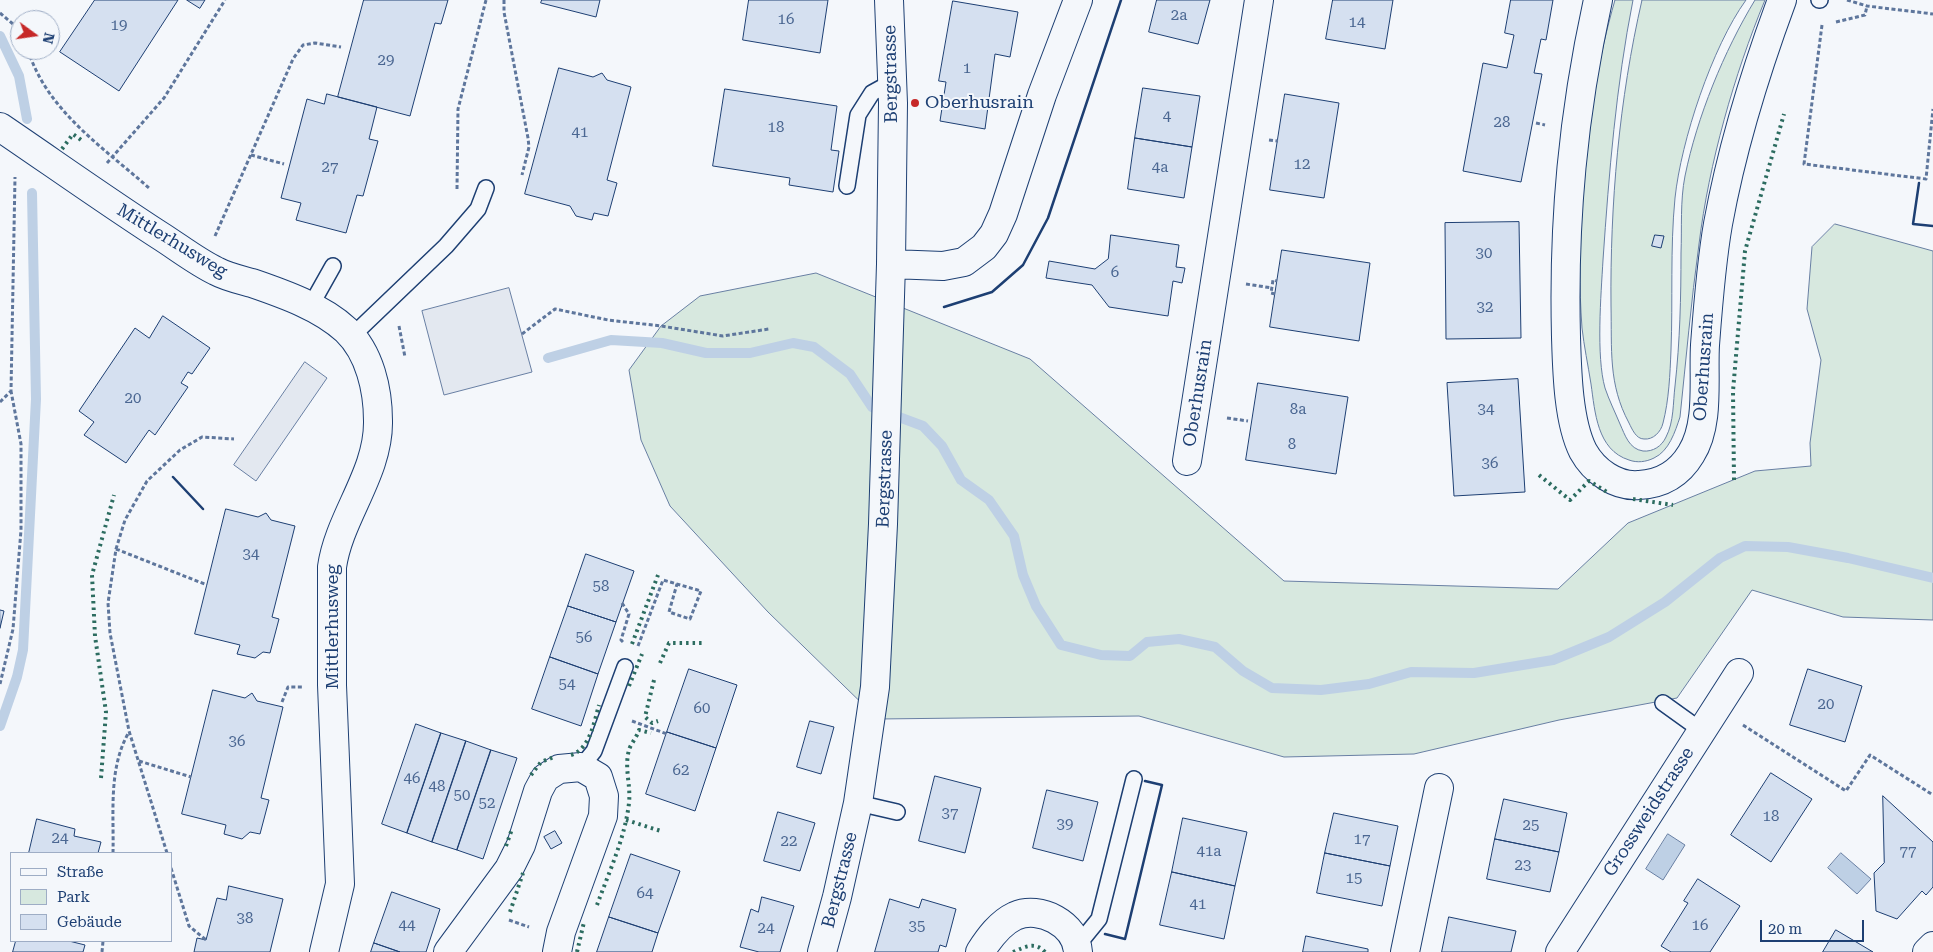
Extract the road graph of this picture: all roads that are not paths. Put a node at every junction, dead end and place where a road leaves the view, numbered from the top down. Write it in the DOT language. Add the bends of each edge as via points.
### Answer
graph roads {
  1 [pos="889,0"];
  2 [pos="1078,0"];
  3 [pos="1259,0"];
  4 [pos="1598,0"];
  5 [pos="1782,0"];
  6 [pos="892,82"];
  7 [pos="0,126"];
  8 [pos="847,186"];
  9 [pos="486,188"];
  10 [pos="891,264"];
  11 [pos="333,266"];
  12 [pos="310,307"];
  13 [pos="351,337"];
  14 [pos="1188,461"];
  15 [pos="625,668"];
  16 [pos="1739,673"];
  17 [pos="1663,703"];
  18 [pos="1702,731"];
  19 [pos="582,767"];
  20 [pos="1134,779"];
  21 [pos="1439,788"];
  22 [pos="858,803"];
  23 [pos="897,812"];
  24 [pos="1933,946"];
  25 [pos="1077,949"];
  26 [pos="324,952"];
  27 [pos="448,952"];
  28 [pos="557,952"];
  29 [pos="822,952"];
  30 [pos="980,952"];
  31 [pos="1405,952"];
  32 [pos="1560,952"];
  33 [pos="1927,952"];
  1 -- 6 [label="street, Bergstrasse"];
  2 -- 10 [label="street" via="994,234 984,247 964,262 943,266"];
  3 -- 14 [label="street, Oberhusrain"];
  4 -- 5 [label="street, Oberhusrain" via="1575,124 1569,184 1564,265 1566,358 1575,427 1583,451 1596,469 1614,481 1630,486 1648,485 1676,472 1691,454 1698,438 1704,399 1710,282 1718,223 1749,95"];
  6 -- 8 [label="lane" via="872,93 858,115"];
  6 -- 10 [label="street, Bergstrasse"];
  7 -- 12 [label="street, Mittlerhusweg" via="88,189 217,272 289,296"];
  9 -- 13 [label="lane" via="478,209 446,246"];
  10 -- 22 [label="street, Bergstrasse" via="875,687"];
  11 -- 12 [label="lane"];
  12 -- 13 [label="street, Mittlerhusweg"];
  13 -- 26 [label="street, Mittlerhusweg" via="370,366 378,422 368,473 334,551 332,568 332,685 340,884"];
  15 -- 19 [label="lane" via="594,751"];
  16 -- 18 [label="street, Grossweidstrasse"];
  17 -- 18 [label="lane"];
  18 -- 32 [label="street, Grossweidstrasse"];
  19 -- 27 [label="street" via="559,769 545,778 509,870"];
  19 -- 28 [label="street" via="598,777 604,796 602,816 560,932"];
  20 -- 25 [label="lane" via="1099,919"];
  21 -- 31 [label="street"];
  22 -- 23 [label="lane"];
  22 -- 29 [label="street, Bergstrasse"];
  24 -- 33 [label="street"];
  25 -- 30 [label="street" via="1067,928 1039,913 1029,913 1016,915 1002,925"];
}
